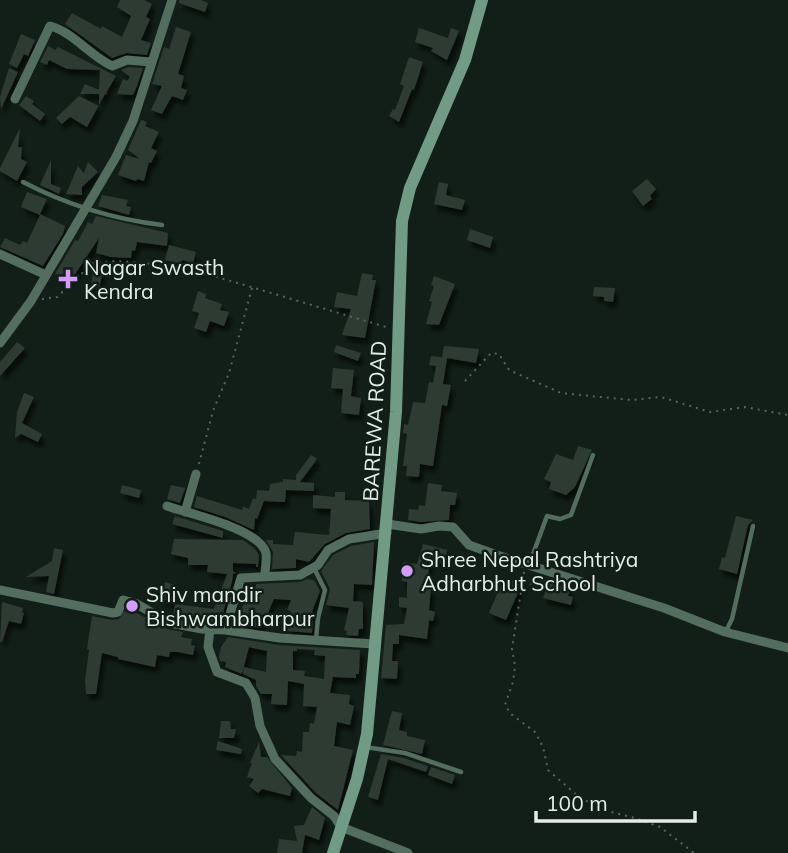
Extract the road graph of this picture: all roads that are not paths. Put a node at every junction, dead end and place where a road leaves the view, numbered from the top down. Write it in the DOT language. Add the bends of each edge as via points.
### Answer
graph roads {
  1 [pos="172,0"];
  2 [pos="482,0"];
  3 [pos="152,62"];
  4 [pos="15,99"];
  5 [pos="23,183"];
  6 [pos="86,208"];
  7 [pos="162,225"];
  8 [pos="0,254"];
  9 [pos="46,275"];
  10 [pos="0,343"];
  11 [pos="593,455"];
  12 [pos="197,474"];
  13 [pos="167,506"];
  14 [pos="185,512"];
  15 [pos="753,526"];
  16 [pos="387,528"];
  17 [pos="529,566"];
  18 [pos="314,568"];
  19 [pos="265,575"];
  20 [pos="0,590"];
  21 [pos="210,629"];
  22 [pos="225,630"];
  23 [pos="725,632"];
  24 [pos="316,639"];
  25 [pos="374,644"];
  26 [pos="788,648"];
  27 [pos="364,747"];
  28 [pos="461,772"];
  29 [pos="341,827"];
  30 [pos="333,853"];
  31 [pos="408,853"];
  1 -- 3 [label="street"];
  2 -- 16 [label="main road, BAREWA ROAD" via="465,60 410,188 402,221"];
  3 -- 4 [label="street" via="127,60 112,65 50,26"];
  3 -- 6 [label="street" via="133,121"];
  5 -- 6 [label="lane"];
  6 -- 7 [label="lane" via="112,218"];
  6 -- 9 [label="street"];
  8 -- 9 [label="street"];
  9 -- 10 [label="street"];
  11 -- 17 [label="lane" via="571,516 547,516"];
  12 -- 14 [label="street"];
  13 -- 14 [label="street"];
  14 -- 19 [label="street" via="254,538 266,554"];
  15 -- 23 [label="lane"];
  16 -- 17 [label="street" via="453,527 469,545"];
  16 -- 18 [label="street" via="338,544"];
  16 -- 25 [label="main road, BAREWA ROAD"];
  17 -- 23 [label="street"];
  18 -- 19 [label="street" via="300,575"];
  18 -- 24 [label="lane" via="326,590"];
  19 -- 22 [label="street" via="241,578"];
  20 -- 21 [label="street" via="113,613 123,600 170,623"];
  21 -- 22 [label="street"];
  21 -- 29 [label="street" via="208,648 217,672 246,683 275,759"];
  22 -- 24 [label="street"];
  23 -- 26 [label="street"];
  24 -- 25 [label="street"];
  25 -- 27 [label="main road, BAREWA ROAD"];
  27 -- 28 [label="lane" via="405,753"];
  27 -- 29 [label="main road, BAREWA ROAD"];
  29 -- 30 [label="main road, BAREWA ROAD"];
  29 -- 31 [label="street"];
}
